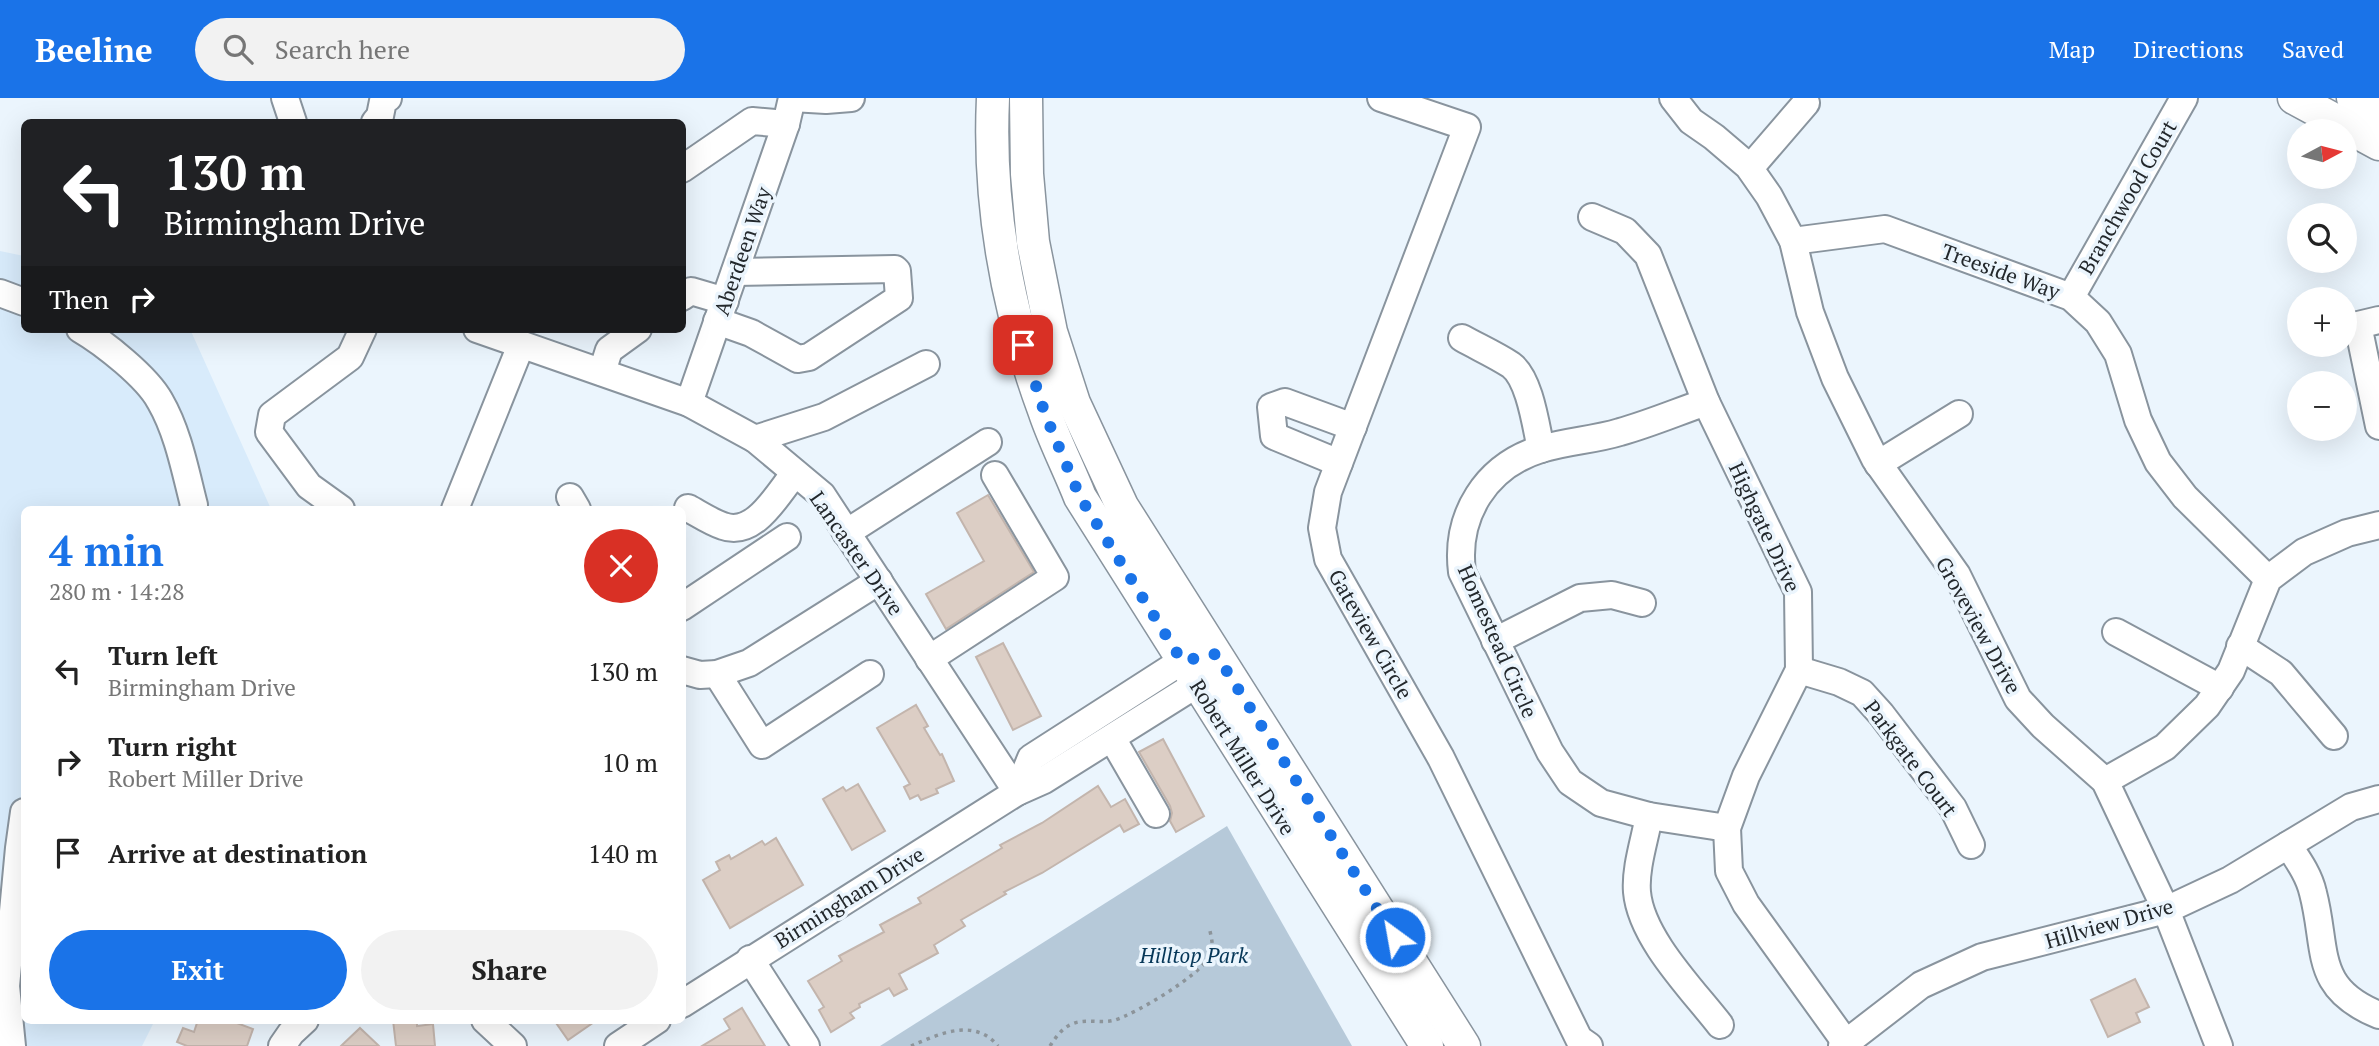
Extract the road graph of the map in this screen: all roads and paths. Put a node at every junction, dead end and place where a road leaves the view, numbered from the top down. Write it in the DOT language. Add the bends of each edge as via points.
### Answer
graph roads {
  1 [pos="285,98"];
  2 [pos="388,98"];
  3 [pos="792,98"];
  4 [pos="851,98"];
  5 [pos="993,98"];
  6 [pos="1026,98"];
  7 [pos="1381,98"];
  8 [pos="1673,98"];
  9 [pos="2184,98"];
  10 [pos="2294,98"];
  11 [pos="2353,98"];
  12 [pos="1806,103"];
  13 [pos="2379,112"];
  14 [pos="292,119"];
  15 [pos="378,119"];
  16 [pos="786,124"];
  17 [pos="2379,144"];
  18 [pos="686,166"];
  19 [pos="1750,168"];
  20 [pos="1592,217"];
  21 [pos="1793,241"];
  22 [pos="734,272"];
  23 [pos="0,293"];
  24 [pos="686,294"];
  25 [pos="2071,296"];
  26 [pos="21,301"];
  27 [pos="721,311"];
  28 [pos="2379,320"];
  29 [pos="84,333"];
  30 [pos="361,333"];
  31 [pos="488,333"];
  32 [pos="632,333"];
  33 [pos="1462,338"];
  34 [pos="520,345"];
  35 [pos="926,364"];
  36 [pos="2373,368"];
  37 [pos="602,372"];
  38 [pos="1706,402"];
  39 [pos="689,403"];
  40 [pos="1959,414"];
  41 [pos="2379,426"];
  42 [pos="1353,427"];
  43 [pos="755,439"];
  44 [pos="988,442"];
  45 [pos="1541,449"];
  46 [pos="1339,463"];
  47 [pos="1878,464"];
  48 [pos="795,473"];
  49 [pos="995,475"];
  50 [pos="194,506"];
  51 [pos="337,506"];
  52 [pos="456,506"];
  53 [pos="688,508"];
  54 [pos="2379,525"];
  55 [pos="846,533"];
  56 [pos="787,537"];
  57 [pos="2268,579"];
  58 [pos="878,582"];
  59 [pos="1642,603"];
  60 [pos="686,604"];
  61 [pos="2116,632"];
  62 [pos="1495,641"];
  63 [pos="2240,646"];
  64 [pos="1216,654"];
  65 [pos="929,659"];
  66 [pos="1799,670"];
  67 [pos="686,671"];
  68 [pos="1190,673"];
  69 [pos="717,674"];
  70 [pos="870,674"];
  71 [pos="2220,688"];
  72 [pos="2334,736"];
  73 [pos="1112,738"];
  74 [pos="2105,781"];
  75 [pos="1017,792"];
  76 [pos="2379,799"];
  77 [pos="1156,814"];
  78 [pos="1649,816"];
  79 [pos="1727,828"];
  80 [pos="21,834"];
  81 [pos="1972,845"];
  82 [pos="2288,845"];
  83 [pos="2166,910"];
  84 [pos="1210,931"];
  85 [pos="750,959"];
  86 [pos="686,1001"];
  87 [pos="2379,1015"];
  88 [pos="300,1024"];
  89 [pos="489,1024"];
  90 [pos="651,1024"];
  91 [pos="1720,1025"];
  92 [pos="1845,1045"];
  93 [pos="12,1046"];
  94 [pos="282,1046"];
  95 [pos="513,1046"];
  96 [pos="618,1046"];
  97 [pos="806,1046"];
  98 [pos="911,1046"];
  99 [pos="998,1046"];
  100 [pos="1050,1046"];
  101 [pos="1427,1046"];
  102 [pos="1464,1046"];
  103 [pos="1589,1046"];
  104 [pos="1874,1046"];
  105 [pos="2219,1046"];
  1 -- 14 [label="street"];
  2 -- 15 [label="street"];
  3 -- 4 [label="street"];
  3 -- 16 [label="street, Aberdeen Way"];
  5 -- 68 [label="main road, Robert Miller Drive" via="993,182 1002,255 1045,414 1080,497"];
  6 -- 64 [label="main road, Robert Miller Drive" via="1033,242 1051,332 1074,403 1122,506"];
  7 -- 42 [label="street, Gateview Circle" via="1467,127"];
  8 -- 19 [label="street, Groveview Drive" via="1691,121"];
  9 -- 25 [label="street, Branchwood Court"];
  10 -- 17 [label="main road"];
  11 -- 13 [label="main road"];
  12 -- 19 [label="street"];
  16 -- 18 [label="street" via="752,121"];
  16 -- 22 [label="street, Aberdeen Way"];
  19 -- 21 [label="street, Groveview Drive"];
  20 -- 38 [label="street, Highgate Drive" via="1625,231 1648,256"];
  21 -- 25 [label="street, Treeside Way" via="1885,229"];
  21 -- 47 [label="street, Groveview Drive" via="1810,312 1835,378"];
  22 -- 27 [label="street, Aberdeen Way"];
  22 -- 27 [label="street" via="895,269 899,298 809,357 797,359"];
  23 -- 26 [label="street"];
  24 -- 27 [label="street" via="691,291"];
  25 -- 57 [label="street, Treeside Way" via="2098,322 2118,354 2138,420 2158,462 2185,497"];
  27 -- 39 [label="street, Aberdeen Way"];
  28 -- 36 [label="street" via="2358,325"];
  29 -- 50 [label="street" via="128,365 160,399"];
  30 -- 51 [label="street" via="351,357 272,415 269,432 309,486"];
  31 -- 34 [label="street, Lancaster Drive"];
  32 -- 37 [label="street" via="609,350"];
  33 -- 45 [label="street" via="1514,367 1530,400"];
  34 -- 37 [label="street, Lancaster Drive"];
  34 -- 52 [label="street"];
  35 -- 43 [label="street" via="824,416"];
  36 -- 41 [label="street"];
  37 -- 39 [label="street, Lancaster Drive"];
  38 -- 45 [label="street, Homestead Circle" via="1619,432"];
  38 -- 66 [label="street, Highgate Drive" via="1798,592"];
  39 -- 43 [label="street, Lancaster Drive"];
  40 -- 47 [label="street"];
  42 -- 46 [label="street, Gateview Circle"];
  42 -- 46 [label="street" via="1285,402 1271,407 1274,436"];
  43 -- 48 [label="street, Lancaster Drive"];
  44 -- 55 [label="street"];
  45 -- 62 [label="street, Homestead Circle" via="1496,473 1474,500 1464,530 1462,572"];
  46 -- 103 [label="street, Gateview Circle" via="1322,528 1328,559 1441,758 1579,1039"];
  47 -- 74 [label="street, Groveview Drive" via="1957,575 2018,699"];
  48 -- 53 [label="street" via="755,520 739,528 725,527"];
  48 -- 55 [label="street, Lancaster Drive" via="822,495"];
  49 -- 65 [label="street" via="1055,577"];
  54 -- 57 [label="street" via="2304,552"];
  55 -- 58 [label="street, Lancaster Drive"];
  56 -- 60 [label="street"];
  57 -- 63 [label="street"];
  58 -- 65 [label="street, Lancaster Drive"];
  58 -- 69 [label="street" via="749,663"];
  59 -- 62 [label="street" via="1612,595 1580,598"];
  61 -- 71 [label="street"];
  62 -- 78 [label="street, Homestead Circle" via="1550,752 1570,782 1601,803"];
  63 -- 71 [label="street"];
  63 -- 72 [label="street" via="2281,673"];
  64 -- 68 [label="street, Birmingham Drive"];
  64 -- 102 [label="main road, Robert Miller Drive"];
  65 -- 75 [label="street, Lancaster Drive"];
  66 -- 79 [label="street, Highgate Drive" via="1746,776"];
  66 -- 81 [label="street, Parkgate Court" via="1862,693 1954,808"];
  67 -- 69 [label="street"];
  68 -- 73 [label="street, Birmingham Drive"];
  68 -- 75 [label="street, Birmingham Drive" via="1031,758"];
  68 -- 101 [label="main road, Robert Miller Drive"];
  69 -- 70 [label="street" via="762,745"];
  71 -- 74 [label="street" via="2165,747"];
  73 -- 75 [label="street, Birmingham Drive"];
  73 -- 77 [label="street"];
  74 -- 83 [label="street, Groveview Drive"];
  75 -- 85 [label="street, Birmingham Drive"];
  76 -- 82 [label="street, Hillview Drive" via="2351,807"];
  78 -- 79 [label="street, Homestead Circle"];
  78 -- 91 [label="street" via="1637,890 1643,920"];
  79 -- 92 [label="street, Highgate Drive" via="1728,871"];
  80 -- 93 [label="street" via="6,986"];
  82 -- 83 [label="street, Hillview Drive" via="2230,880"];
  82 -- 87 [label="street" via="2309,878 2321,952 2336,988"];
  83 -- 92 [label="street, Hillview Drive" via="1982,957 1921,985"];
  83 -- 105 [label="street, Groveview Drive"];
  84 -- 100 [label="path" via="1210,956 1192,975 1131,1013 1113,1020 1074,1022 1059,1032"];
  85 -- 86 [label="street, Birmingham Drive"];
  85 -- 97 [label="street"];
  88 -- 94 [label="street"];
  89 -- 95 [label="street"];
  90 -- 96 [label="street"];
  92 -- 104 [label="street" via="1871,1042"];
  98 -- 99 [label="path" via="944,1031 966,1029"];
}
